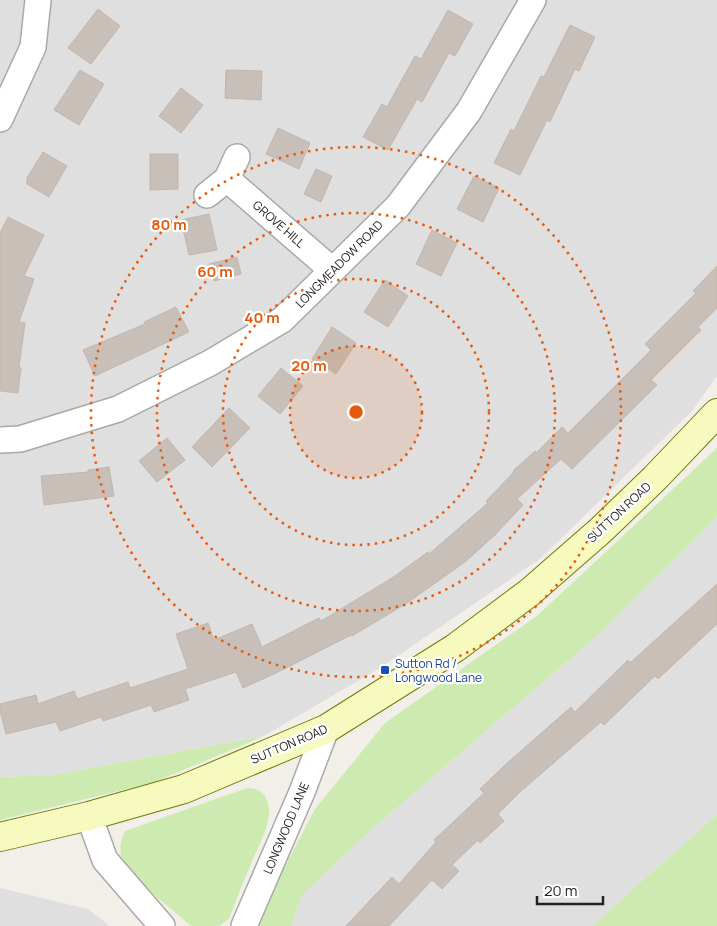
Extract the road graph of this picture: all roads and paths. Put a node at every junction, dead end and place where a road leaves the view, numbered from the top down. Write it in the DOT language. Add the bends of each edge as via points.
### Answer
graph roads {
  1 [pos="38,0"];
  2 [pos="528,2"];
  3 [pos="0,119"];
  4 [pos="237,157"];
  5 [pos="227,179"];
  6 [pos="207,195"];
  7 [pos="332,270"];
  8 [pos="717,413"];
  9 [pos="0,440"];
  10 [pos="326,729"];
  11 [pos="89,816"];
  12 [pos="0,837"];
  13 [pos="162,926"];
  14 [pos="244,926"];
  1 -- 3 [label="street" via="33,47"];
  2 -- 7 [label="street, LONGMEADOW ROAD" via="469,111 452,135 398,206"];
  4 -- 5 [label="street"];
  5 -- 6 [label="street"];
  5 -- 7 [label="street, GROVE HILL"];
  7 -- 9 [label="street, LONGMEADOW ROAD" via="282,320 210,363 118,409 20,438"];
  8 -- 10 [label="main road, SUTTON ROAD" via="601,530 530,592 455,648"];
  10 -- 11 [label="main road, SUTTON ROAD" via="184,789"];
  10 -- 14 [label="street, LONGWOOD LANE"];
  11 -- 12 [label="main road, SUTTON ROAD"];
  11 -- 13 [label="street" via="105,860"];
}
